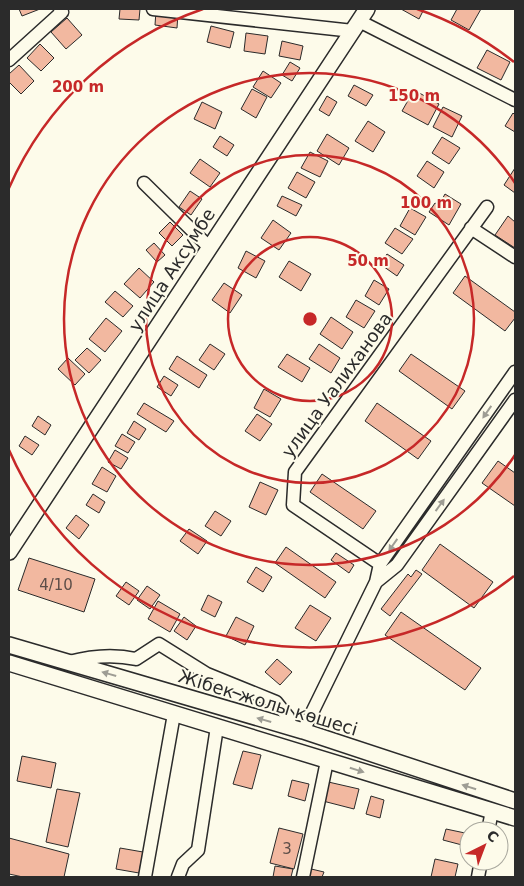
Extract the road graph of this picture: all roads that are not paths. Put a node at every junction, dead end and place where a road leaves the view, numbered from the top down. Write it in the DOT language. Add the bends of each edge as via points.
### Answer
graph roads {
  1 [pos="60,9"];
  2 [pos="153,9"];
  3 [pos="360,20"];
  4 [pos="9,60"];
  5 [pos="515,100"];
  6 [pos="144,182"];
  7 [pos="487,206"];
  8 [pos="471,228"];
  9 [pos="210,248"];
  10 [pos="515,257"];
  11 [pos="515,372"];
  12 [pos="515,400"];
  13 [pos="9,552"];
  14 [pos="380,564"];
  15 [pos="376,582"];
  16 [pos="9,645"];
  17 [pos="69,662"];
  18 [pos="9,663"];
  19 [pos="174,714"];
  20 [pos="217,727"];
  21 [pos="297,729"];
  22 [pos="327,761"];
  23 [pos="515,801"];
  24 [pos="492,811"];
  25 [pos="515,818"];
  26 [pos="490,821"];
  27 [pos="146,877"];
  28 [pos="178,877"];
  29 [pos="303,877"];
  1 -- 4 [label="street" via="62,12"];
  2 -- 3 [label="street"];
  3 -- 5 [label="street"];
  3 -- 9 [label="main road, улица Аксумбе"];
  6 -- 9 [label="street"];
  7 -- 8 [label="street, улица Уалиханова"];
  8 -- 10 [label="street"];
  8 -- 14 [label="street, улица Уалиханова" via="295,472 293,505"];
  9 -- 13 [label="main road, улица Аксумбе"];
  11 -- 14 [label="street, one-way"];
  15 -- 12 [label="street, one-way" via="397,566"];
  14 -- 15 [label="street"];
  15 -- 21 [label="street"];
  16 -- 17 [label="main road, Жібек жолы көшесі"];
  21 -- 17 [label="main road, Жібек жолы көшесі, one-way"];
  17 -- 21 [label="street" via="121,656 136,659 160,644 207,674 276,702"];
  18 -- 19 [label="main road"];
  19 -- 20 [label="main road"];
  19 -- 27 [label="street"];
  20 -- 22 [label="main road"];
  20 -- 28 [label="street" via="198,850 183,864"];
  23 -- 21 [label="main road, Жібек жолы көшесі, one-way"];
  22 -- 24 [label="main road, one-way"];
  22 -- 29 [label="street"];
  24 -- 25 [label="main road"];
  24 -- 26 [label="street"];
}
